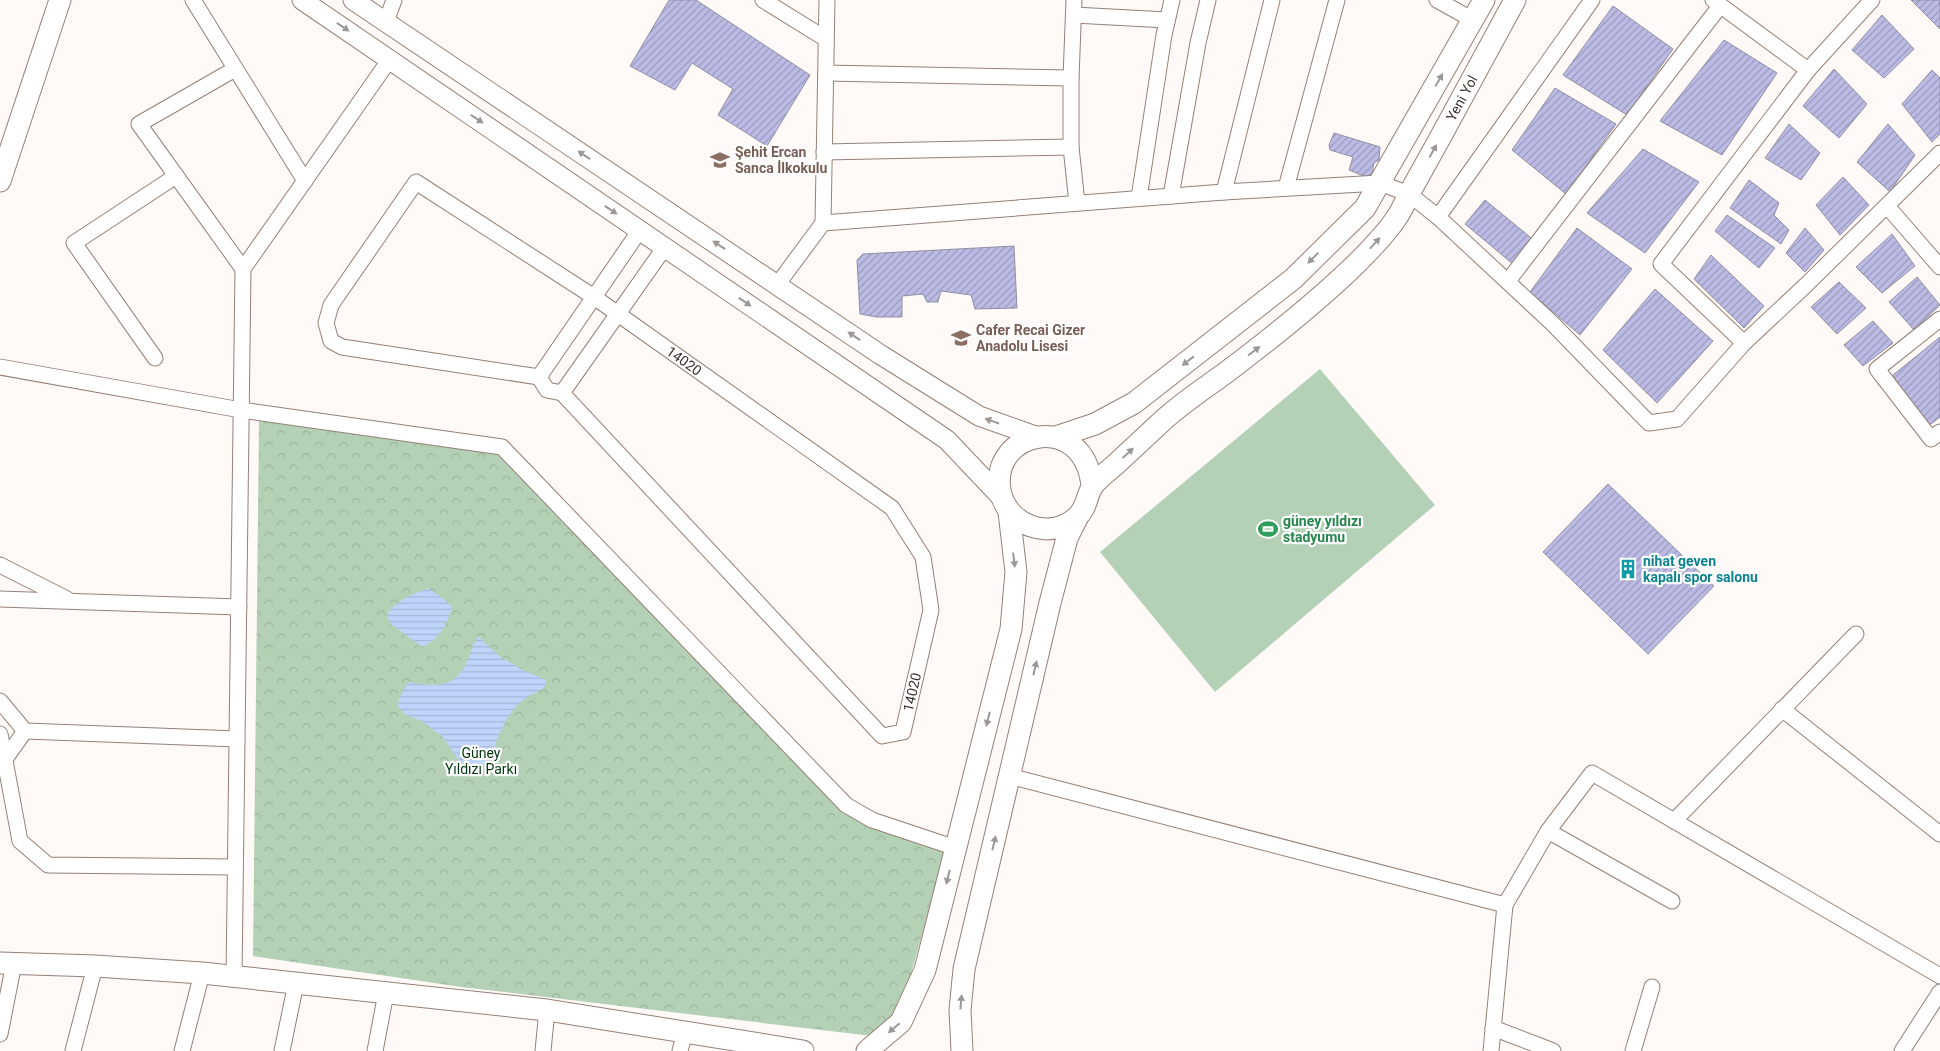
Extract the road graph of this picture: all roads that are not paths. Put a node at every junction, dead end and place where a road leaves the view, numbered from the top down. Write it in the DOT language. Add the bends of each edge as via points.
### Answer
graph roads {
  1 [pos="60,0"];
  2 [pos="193,0"];
  3 [pos="302,0"];
  4 [pos="353,0"];
  5 [pos="394,0"];
  6 [pos="763,0"];
  7 [pos="827,0"];
  8 [pos="1172,0"];
  9 [pos="1208,0"];
  10 [pos="1272,0"];
  11 [pos="1337,0"];
  12 [pos="1437,0"];
  13 [pos="1484,0"];
  14 [pos="1515,0"];
  15 [pos="1592,0"];
  16 [pos="1872,0"];
  17 [pos="1716,3"];
  18 [pos="1074,7"];
  19 [pos="1167,20"];
  20 [pos="1473,20"];
  21 [pos="386,22"];
  22 [pos="826,39"];
  23 [pos="390,60"];
  24 [pos="235,69"];
  25 [pos="1808,70"];
  26 [pos="826,73"];
  27 [pos="1071,78"];
  28 [pos="1071,147"];
  29 [pos="824,152"];
  30 [pos="1940,153"];
  31 [pos="176,176"];
  32 [pos="0,181"];
  33 [pos="305,181"];
  34 [pos="1380,183"];
  35 [pos="1286,188"];
  36 [pos="1224,192"];
  37 [pos="1409,194"];
  38 [pos="1171,196"];
  39 [pos="1139,198"];
  40 [pos="1077,203"];
  41 [pos="1886,206"];
  42 [pos="1438,216"];
  43 [pos="823,223"];
  44 [pos="640,230"];
  45 [pos="665,247"];
  46 [pos="1940,267"];
  47 [pos="243,269"];
  48 [pos="1508,282"];
  49 [pos="777,285"];
  50 [pos="594,297"];
  51 [pos="617,315"];
  52 [pos="1940,318"];
  53 [pos="1744,343"];
  54 [pos="155,358"];
  55 [pos="0,367"];
  56 [pos="539,376"];
  57 [pos="562,393"];
  58 [pos="241,410"];
  59 [pos="1940,432"];
  60 [pos="1047,437"];
  61 [pos="1092,486"];
  62 [pos="1005,504"];
  63 [pos="1077,518"];
  64 [pos="0,565"];
  65 [pos="0,599"];
  66 [pos="70,601"];
  67 [pos="239,607"];
  68 [pos="1856,634"];
  69 [pos="0,701"];
  70 [pos="1782,709"];
  71 [pos="25,731"];
  72 [pos="0,734"];
  73 [pos="237,739"];
  74 [pos="5,759"];
  75 [pos="1010,776"];
  76 [pos="1674,821"];
  77 [pos="1548,831"];
  78 [pos="1940,834"];
  79 [pos="956,848"];
  80 [pos="236,867"];
  81 [pos="1672,901"];
  82 [pos="1505,905"];
  83 [pos="7,963"];
  84 [pos="95,966"];
  85 [pos="202,973"];
  86 [pos="1940,976"];
  87 [pos="234,977"];
  88 [pos="296,983"];
  89 [pos="1652,987"];
  90 [pos="1940,992"];
  91 [pos="386,993"];
  92 [pos="546,1010"];
  93 [pos="1493,1028"];
  94 [pos="0,1034"];
  95 [pos="683,1042"];
  96 [pos="775,1049"];
  97 [pos="73,1051"];
  98 [pos="182,1051"];
  99 [pos="282,1051"];
  100 [pos="375,1051"];
  101 [pos="543,1051"];
  102 [pos="803,1051"];
  103 [pos="867,1051"];
  104 [pos="962,1051"];
  105 [pos="1491,1051"];
  106 [pos="1553,1051"];
  107 [pos="1633,1051"];
  108 [pos="1902,1051"];
  1 -- 32 [label="main road"];
  2 -- 24 [label="street"];
  3 -- 23 [label="street, one-way"];
  4 -- 21 [label="street"];
  5 -- 21 [label="street"];
  6 -- 22 [label="street"];
  7 -- 22 [label="street"];
  8 -- 19 [label="street"];
  9 -- 38 [label="street"];
  10 -- 36 [label="street"];
  11 -- 35 [label="street"];
  12 -- 20 [label="street"];
  13 -- 20 [label="main road"];
  37 -- 14 [label="main road, Yeni Yol, one-way"];
  15 -- 42 [label="street"];
  16 -- 25 [label="street"];
  17 -- 25 [label="street"];
  17 -- 48 [label="street"];
  18 -- 19 [label="street"];
  18 -- 27 [label="street"];
  19 -- 39 [label="street"];
  34 -- 20 [label="main road, one-way"];
  49 -- 21 [label="street, one-way"];
  22 -- 26 [label="street"];
  23 -- 33 [label="street"];
  23 -- 44 [label="street, one-way"];
  24 -- 31 [label="street" via="139,124"];
  24 -- 33 [label="street"];
  25 -- 53 [label="street" via="1661,264"];
  26 -- 27 [label="street"];
  26 -- 29 [label="street"];
  27 -- 28 [label="street"];
  28 -- 29 [label="street"];
  28 -- 40 [label="street"];
  29 -- 43 [label="street"];
  30 -- 41 [label="street"];
  31 -- 47 [label="street"];
  31 -- 54 [label="street" via="74,243"];
  33 -- 47 [label="street"];
  34 -- 35 [label="street"];
  34 -- 37 [label="street"];
  34 -- 60 [label="main road, one-way" via="1365,208 1293,279 1134,403 1095,424"];
  35 -- 36 [label="street"];
  36 -- 38 [label="street"];
  37 -- 42 [label="street"];
  61 -- 37 [label="main road, Yeni Yol, one-way" via="1162,421 1287,326 1357,263 1396,218"];
  38 -- 39 [label="street"];
  39 -- 40 [label="street"];
  40 -- 43 [label="street"];
  41 -- 46 [label="street"];
  41 -- 53 [label="street"];
  42 -- 48 [label="street"];
  43 -- 49 [label="street"];
  44 -- 45 [label="street"];
  44 -- 50 [label="street"];
  45 -- 51 [label="street"];
  45 -- 62 [label="street, one-way" via="947,440"];
  47 -- 58 [label="street"];
  48 -- 53 [label="street" via="1649,423 1677,419"];
  60 -- 49 [label="street, one-way" via="980,416"];
  50 -- 51 [label="street"];
  50 -- 56 [label="street"];
  50 -- 56 [label="street" via="416,182 331,305 326,323 331,341 342,347"];
  51 -- 57 [label="street"];
  51 -- 57 [label="street, 14020" via="892,508 923,557 931,610 903,732 882,736"];
  52 -- 59 [label="street" via="1877,369 1931,439"];
  55 -- 58 [label="street"];
  56 -- 57 [label="street" via="547,390"];
  58 -- 67 [label="street"];
  58 -- 79 [label="street" via="502,447 846,805 872,820"];
  60 -- 61 [label="main road" via="1071,444 1083,455 1090,470"];
  60 -- 62 [label="main road" via="1023,442 1010,452 1002,466 999,482"];
  61 -- 63 [label="main road" via="1087,505"];
  62 -- 63 [label="main road" via="1020,522 1036,528 1052,529"];
  62 -- 79 [label="main road, one-way" via="1016,572 1011,629"];
  75 -- 63 [label="main road, one-way" via="1055,584 1067,538"];
  64 -- 66 [label="street"];
  65 -- 66 [label="street"];
  66 -- 67 [label="street"];
  67 -- 73 [label="street"];
  68 -- 70 [label="street"];
  69 -- 71 [label="street"];
  70 -- 76 [label="street"];
  70 -- 78 [label="street"];
  71 -- 73 [label="street"];
  71 -- 74 [label="street"];
  72 -- 74 [label="street"];
  73 -- 80 [label="street"];
  74 -- 80 [label="street" via="20,841 48,865"];
  75 -- 82 [label="street"];
  104 -- 75 [label="main road, one-way" via="960,1010 964,969"];
  76 -- 77 [label="street" via="1592,773"];
  76 -- 86 [label="street"];
  77 -- 81 [label="street"];
  77 -- 82 [label="street"];
  79 -- 103 [label="main road, one-way" via="925,970 901,1022"];
  80 -- 87 [label="street"];
  82 -- 93 [label="street"];
  83 -- 84 [label="main road"];
  83 -- 94 [label="street"];
  84 -- 85 [label="main road"];
  84 -- 97 [label="street"];
  85 -- 87 [label="main road"];
  85 -- 98 [label="street"];
  87 -- 88 [label="main road"];
  88 -- 91 [label="main road"];
  88 -- 99 [label="street"];
  89 -- 107 [label="street"];
  90 -- 108 [label="street"];
  91 -- 92 [label="main road"];
  91 -- 100 [label="street"];
  92 -- 95 [label="main road"];
  92 -- 101 [label="street"];
  93 -- 105 [label="street"];
  93 -- 106 [label="street"];
  95 -- 96 [label="main road"];
  96 -- 102 [label="main road"];
}
